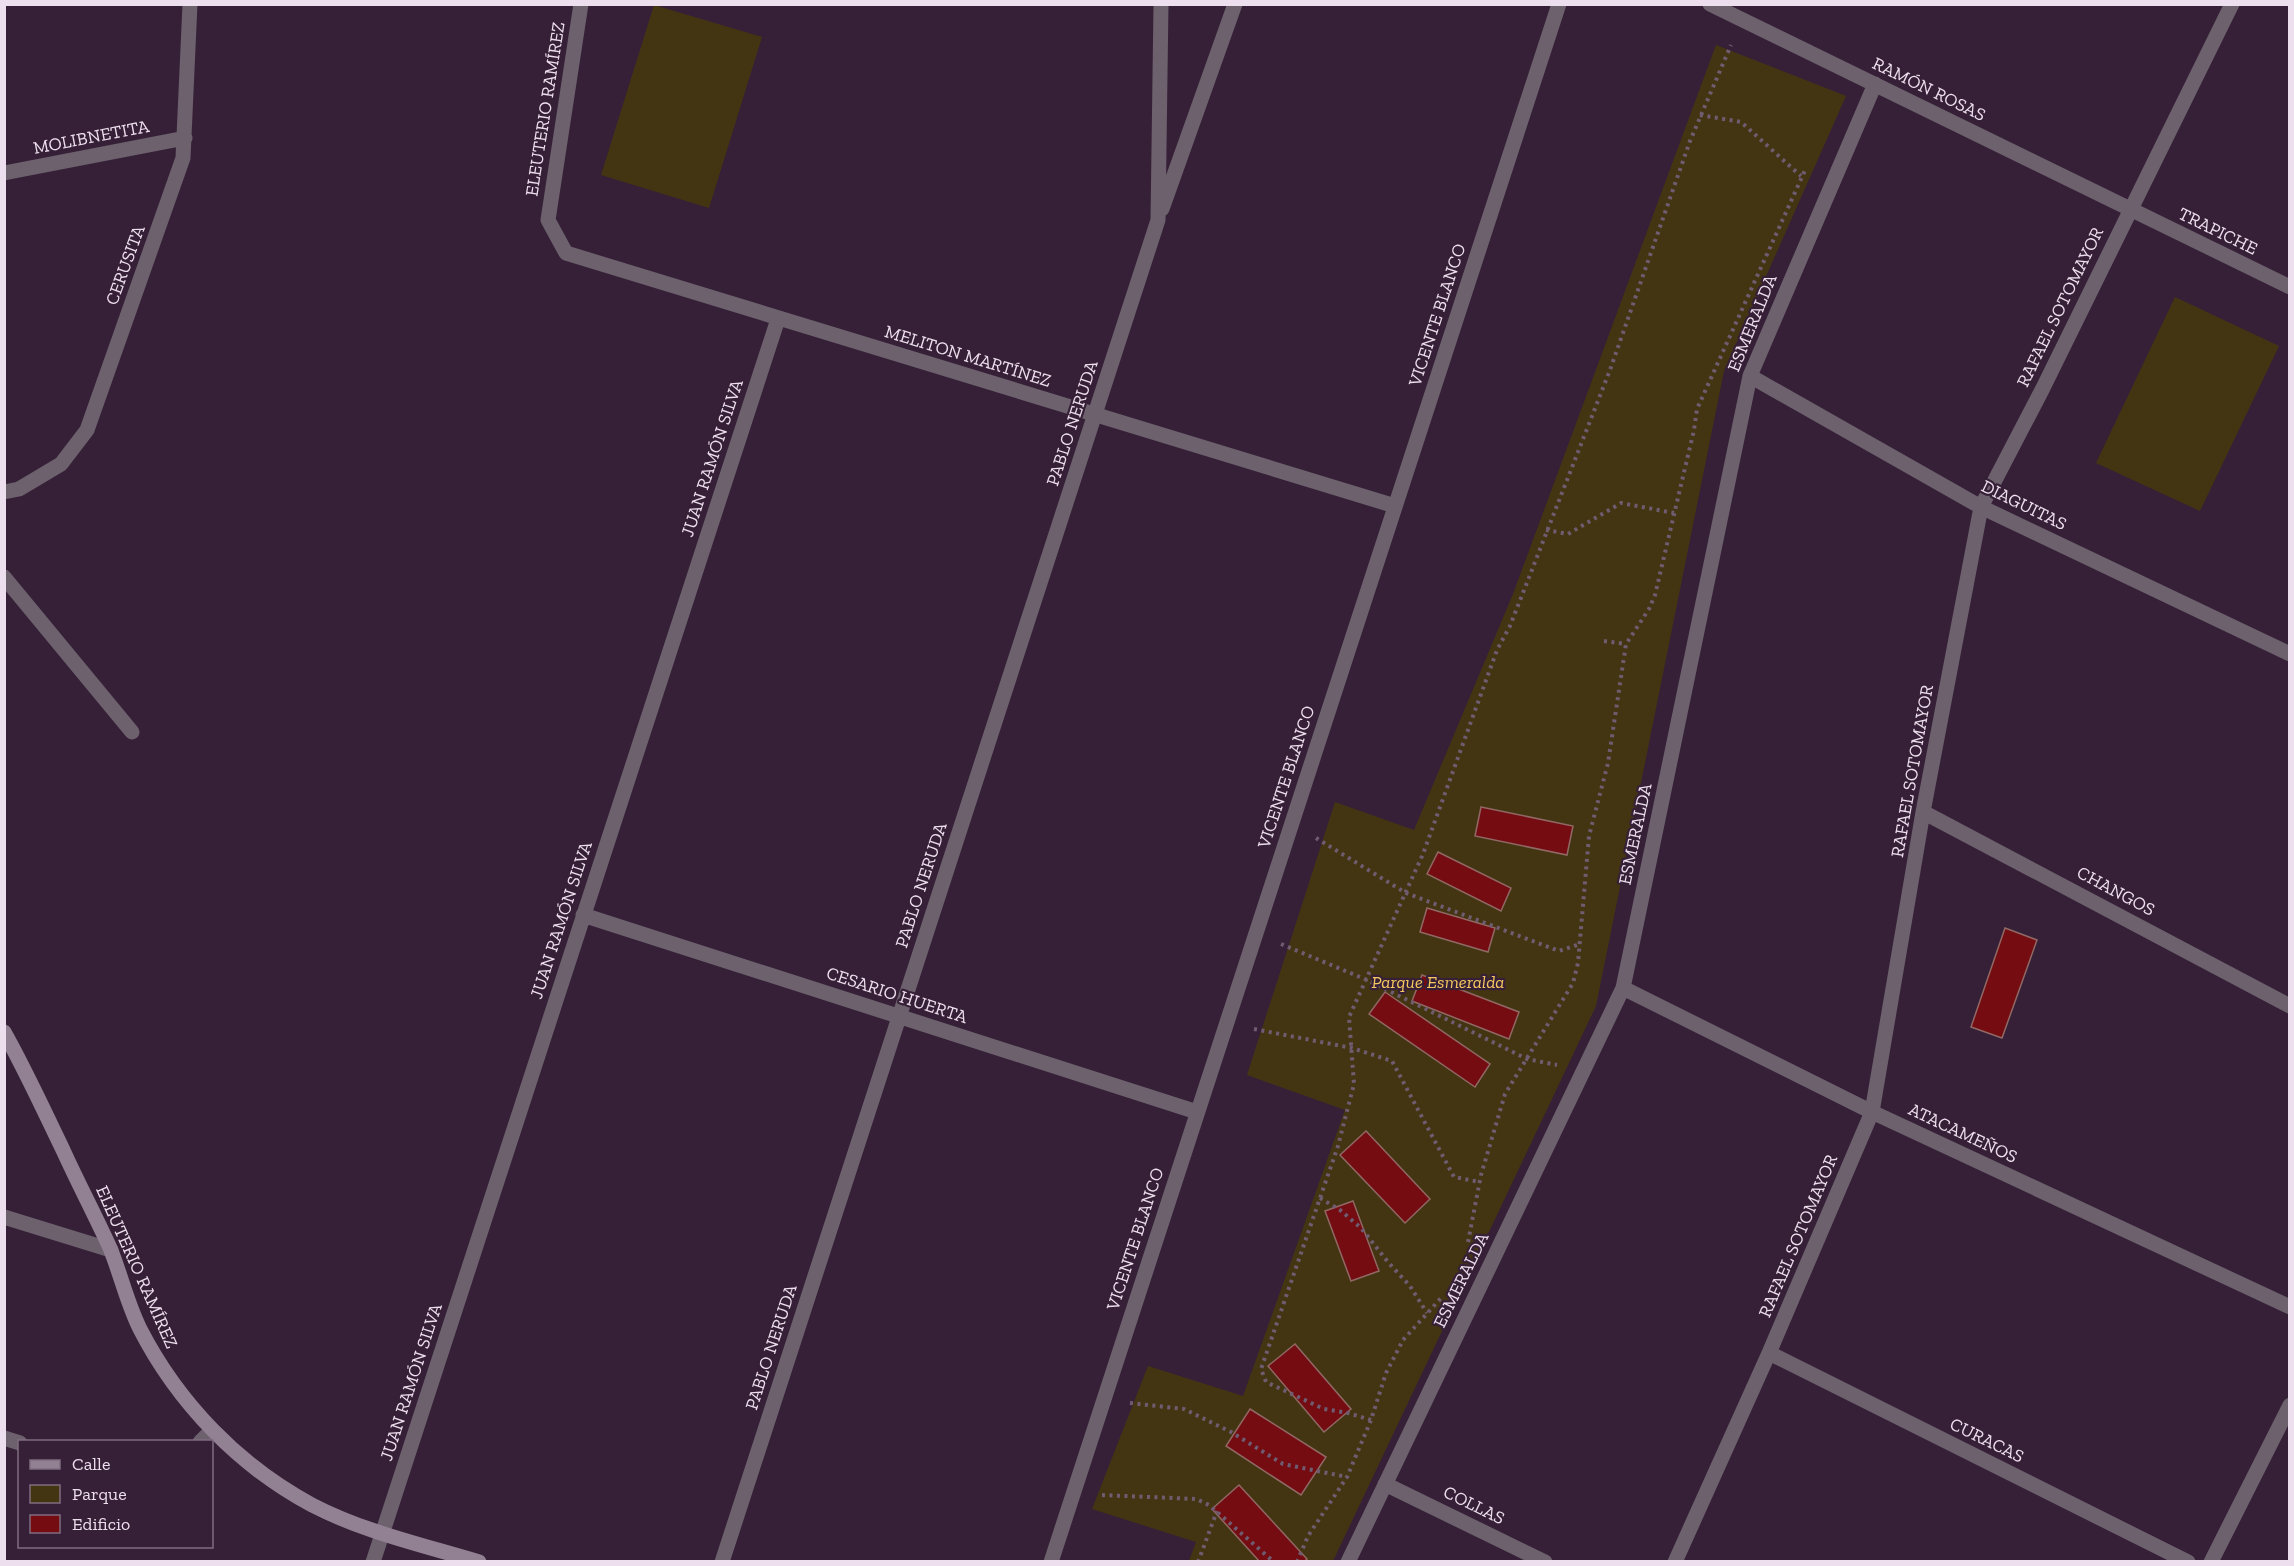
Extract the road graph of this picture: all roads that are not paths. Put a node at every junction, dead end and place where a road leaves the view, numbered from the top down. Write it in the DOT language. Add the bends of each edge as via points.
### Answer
graph roads {
  1 [pos="190,4"];
  2 [pos="581,4"];
  3 [pos="1161,4"];
  4 [pos="1235,4"];
  5 [pos="1559,4"];
  6 [pos="1710,4"];
  7 [pos="2232,4"];
  8 [pos="1875,84"];
  9 [pos="184,138"];
  10 [pos="4,173"];
  11 [pos="2130,208"];
  12 [pos="548,220"];
  13 [pos="1158,220"];
  14 [pos="2289,287"];
  15 [pos="778,319"];
  16 [pos="1750,375"];
  17 [pos="1095,415"];
  18 [pos="4,492"];
  19 [pos="1395,506"];
  20 [pos="1981,507"];
  21 [pos="4,577"];
  22 [pos="2289,654"];
  23 [pos="132,732"];
  24 [pos="1923,812"];
  25 [pos="584,915"];
  26 [pos="1623,988"];
  27 [pos="2289,1006"];
  28 [pos="899,1016"];
  29 [pos="4,1032"];
  30 [pos="1197,1112"];
  31 [pos="1872,1112"];
  32 [pos="4,1217"];
  33 [pos="111,1250"];
  34 [pos="2289,1307"];
  35 [pos="1769,1353"];
  36 [pos="2289,1405"];
  37 [pos="212,1430"];
  38 [pos="202,1440"];
  39 [pos="1385,1484"];
  40 [pos="382,1533"];
  41 [pos="373,1562"];
  42 [pos="480,1562"];
  43 [pos="722,1562"];
  44 [pos="1051,1562"];
  45 [pos="1348,1562"];
  46 [pos="1545,1562"];
  47 [pos="1675,1562"];
  48 [pos="2188,1562"];
  49 [pos="2211,1562"];
  1 -- 9 [label="street, CERUSITA"];
  2 -- 12 [label="street, ELEUTERIO RAMÍREZ"];
  3 -- 13 [label="street, PABLO NERUDA"];
  4 -- 13 [label="street, PABLO NERUDA"];
  5 -- 19 [label="street, VICENTE BLANCO"];
  6 -- 8 [label="street, RAMÓN ROSAS"];
  7 -- 11 [label="street, RAFAEL SOTOMAYOR"];
  8 -- 11 [label="street, RAMÓN ROSAS"];
  8 -- 16 [label="street, ESMERALDA"];
  9 -- 10 [label="street, MOLIBNETITA"];
  9 -- 18 [label="street, CERUSITA" via="183,158 87,430 61,464 19,489"];
  11 -- 14 [label="street, TRAPICHE"];
  11 -- 20 [label="street, RAFAEL SOTOMAYOR"];
  12 -- 15 [label="street, MELITON MARTÍNEZ" via="566,253"];
  13 -- 17 [label="street, PABLO NERUDA"];
  15 -- 17 [label="street, MELITON MARTÍNEZ"];
  15 -- 25 [label="street, JUAN RAMÓN SILVA"];
  16 -- 20 [label="street, DIAGUITAS"];
  16 -- 26 [label="street, ESMERALDA"];
  17 -- 19 [label="street, MELITON MARTÍNEZ"];
  17 -- 28 [label="street, PABLO NERUDA"];
  19 -- 30 [label="street, VICENTE BLANCO"];
  20 -- 22 [label="street, DIAGUITAS"];
  20 -- 24 [label="street, RAFAEL SOTOMAYOR"];
  21 -- 23 [label="street"];
  24 -- 27 [label="street, CHANGOS"];
  24 -- 31 [label="street, RAFAEL SOTOMAYOR"];
  25 -- 28 [label="street, CESARIO HUERTA"];
  25 -- 40 [label="street, JUAN RAMÓN SILVA"];
  26 -- 31 [label="street, ATACAMEÑOS"];
  26 -- 39 [label="street, ESMERALDA"];
  28 -- 30 [label="street, CESARIO HUERTA"];
  28 -- 43 [label="street, PABLO NERUDA"];
  29 -- 33 [label="street, ELEUTERIO RAMÍREZ"];
  30 -- 44 [label="street, VICENTE BLANCO"];
  31 -- 34 [label="street, ATACAMEÑOS"];
  31 -- 35 [label="street, RAFAEL SOTOMAYOR"];
  32 -- 33 [label="street"];
  33 -- 37 [label="street, ELEUTERIO RAMÍREZ" via="123,1290 160,1365"];
  35 -- 47 [label="street, RAFAEL SOTOMAYOR"];
  35 -- 48 [label="street, CURACAS"];
  36 -- 49 [label="street"];
  37 -- 38 [label="street"];
  37 -- 40 [label="street, ELEUTERIO RAMÍREZ" via="277,1483 312,1504"];
  39 -- 45 [label="street, ESMERALDA"];
  39 -- 46 [label="street, COLLAS"];
  40 -- 41 [label="street, JUAN RAMÓN SILVA"];
  40 -- 42 [label="street, ELEUTERIO RAMÍREZ"];
}
